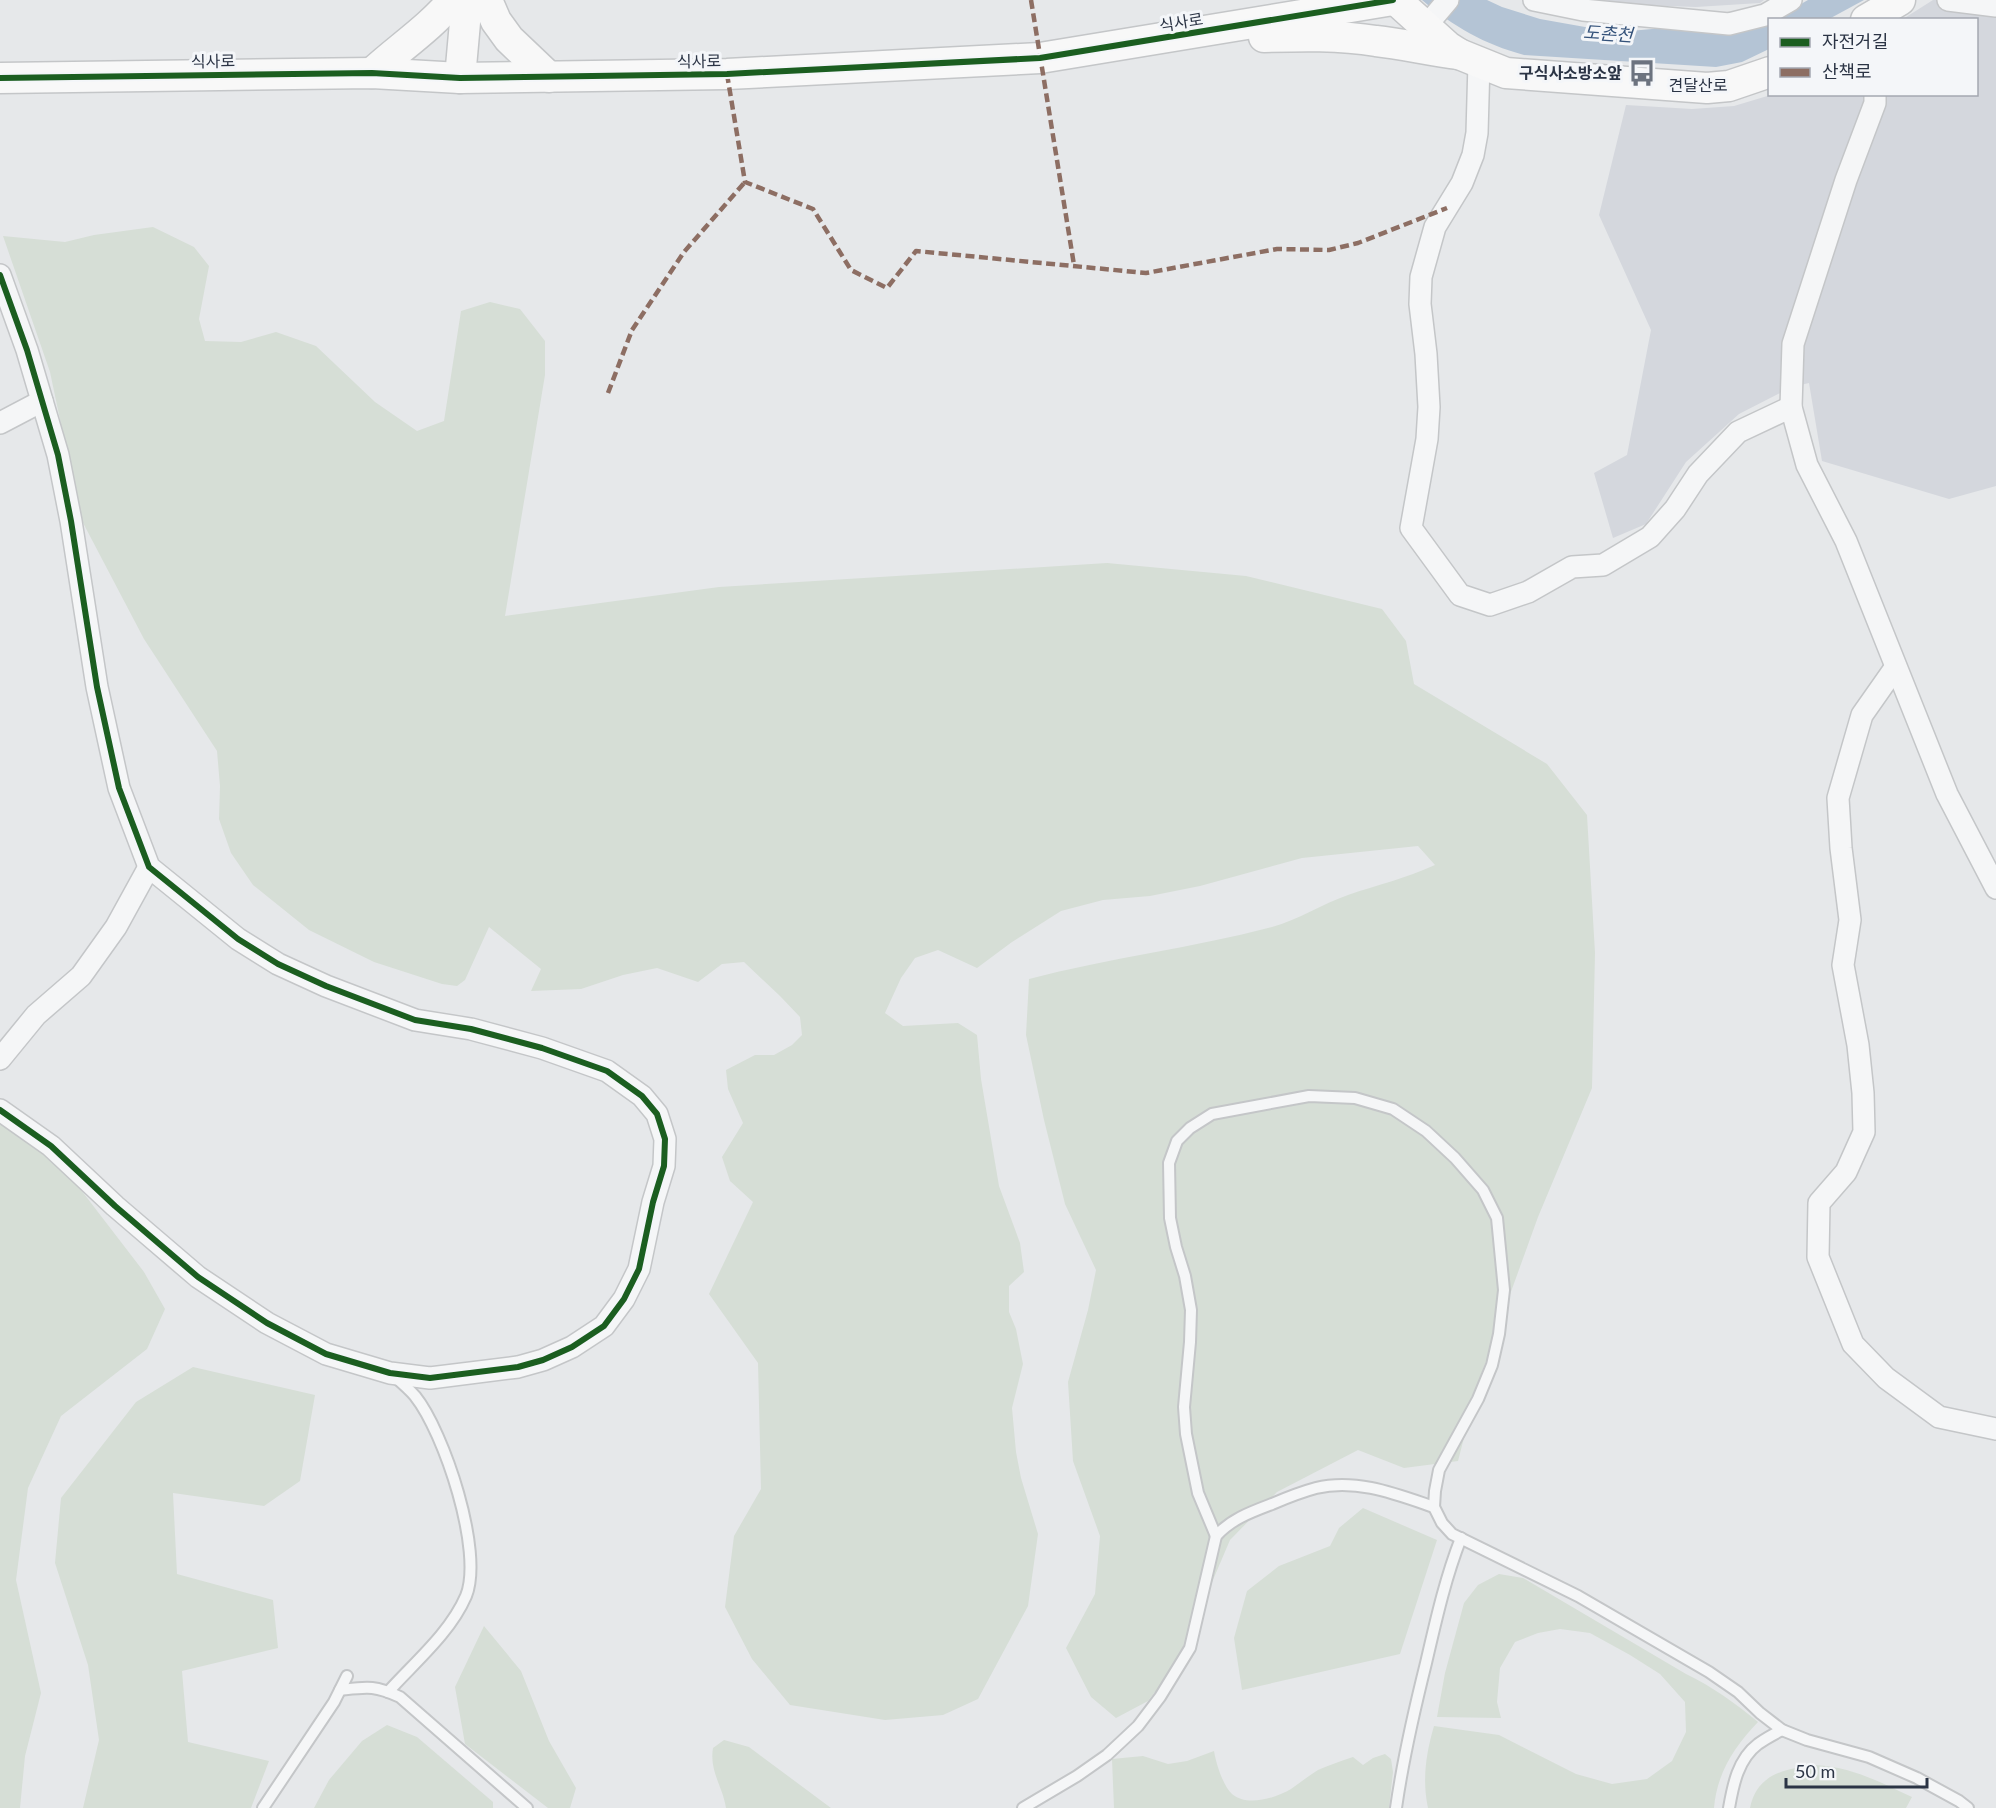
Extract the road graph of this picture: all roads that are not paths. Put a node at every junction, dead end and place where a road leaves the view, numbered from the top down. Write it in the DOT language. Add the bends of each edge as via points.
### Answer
graph roads {
  1 [pos="453,0"];
  2 [pos="467,0"];
  3 [pos="487,0"];
  4 [pos="1395,0"];
  5 [pos="1448,0"];
  6 [pos="1533,0"];
  7 [pos="1791,0"];
  8 [pos="1900,0"];
  9 [pos="1948,0"];
  10 [pos="1996,6"];
  11 [pos="1872,18"];
  12 [pos="1428,23"];
  13 [pos="1230,28"];
  14 [pos="1469,59"];
  15 [pos="372,73"];
  16 [pos="1768,73"];
  17 [pos="549,77"];
  18 [pos="0,78"];
  19 [pos="460,78"];
  20 [pos="1875,96"];
  21 [pos="0,275"];
  22 [pos="42,401"];
  23 [pos="1791,407"];
  24 [pos="0,423"];
  25 [pos="1895,668"];
  26 [pos="149,867"];
  27 [pos="1996,888"];
  28 [pos="0,1059"];
  29 [pos="0,1110"];
  30 [pos="390,1373"];
  31 [pos="1996,1430"];
  32 [pos="1434,1507"];
  33 [pos="1216,1536"];
  34 [pos="1461,1538"];
  35 [pos="348,1676"];
  36 [pos="340,1690"];
  37 [pos="388,1692"];
  38 [pos="1782,1730"];
  39 [pos="264,1808"];
  40 [pos="527,1808"];
  41 [pos="1023,1808"];
  42 [pos="1396,1808"];
  43 [pos="1729,1808"];
  44 [pos="1968,1808"];
  1 -- 15 [label="street" via="439,17"];
  2 -- 19 [label="street"];
  3 -- 17 [label="street" via="509,39"];
  4 -- 12 [label="street, 견달산로"];
  4 -- 13 [label="street, 식사로"];
  5 -- 12 [label="street"];
  6 -- 7 [label="street" via="1729,24 1765,15"];
  8 -- 11 [label="street"];
  9 -- 10 [label="street"];
  12 -- 14 [label="street, 견달산로" via="1448,47"];
  13 -- 14 [label="street" via="1253,38 1376,40"];
  13 -- 17 [label="street, 식사로" via="1040,58 727,74"];
  14 -- 16 [label="street, 견달산로" via="1506,73 1707,88 1730,86"];
  14 -- 23 [label="street" via="1477,133 1473,155 1462,183 1436,226 1421,277 1429,407 1412,528 1460,595 1490,605 1528,592 1572,567 1603,564 1650,537 1698,474 1738,432"];
  15 -- 18 [label="street, 식사로"];
  15 -- 19 [label="street, 식사로"];
  17 -- 19 [label="street, 식사로"];
  20 -- 23 [label="street" via="1793,344"];
  21 -- 22 [label="street"];
  22 -- 24 [label="street"];
  22 -- 26 [label="street" via="58,454 97,687 119,788"];
  23 -- 25 [label="street" via="1807,465 1846,541"];
  25 -- 27 [label="street" via="1947,794"];
  25 -- 31 [label="street" via="1862,715 1838,798 1850,920 1843,965 1858,1045 1864,1132 1846,1172 1819,1203 1818,1257 1853,1344 1886,1378 1939,1416"];
  26 -- 28 [label="street" via="116,927 81,976 36,1015"];
  26 -- 30 [label="street" via="238,939 278,964 415,1020 471,1029 607,1071 642,1096 657,1114 665,1139 664,1166 639,1269 604,1326 572,1347 518,1367 430,1378"];
  29 -- 30 [label="street" via="51,1146 115,1206 233,1302 326,1354"];
  30 -- 37 [label="lane" via="416,1396 445,1456 466,1521 470,1579 453,1620"];
  32 -- 33 [label="lane" via="1374,1488 1318,1488 1242,1515"];
  32 -- 33 [label="lane" via="1439,1470 1478,1399 1499,1334 1504,1290 1497,1218 1483,1190 1455,1158 1426,1131 1393,1109 1354,1098 1309,1096 1212,1114 1177,1141 1168,1163 1170,1218 1191,1310 1184,1407 1186,1434 1198,1492"];
  32 -- 34 [label="lane" via="1442,1523"];
  33 -- 41 [label="lane" via="1190,1648 1160,1697 1138,1726 1107,1755"];
  34 -- 38 [label="lane" via="1578,1596 1709,1672"];
  34 -- 42 [label="lane" via="1447,1574 1402,1759"];
  35 -- 36 [label="lane"];
  36 -- 37 [label="lane" via="364,1686"];
  36 -- 39 [label="lane"];
  37 -- 40 [label="lane" via="400,1697"];
  38 -- 43 [label="lane" via="1746,1756 1734,1783"];
  38 -- 44 [label="lane" via="1869,1757 1917,1778"];
}
